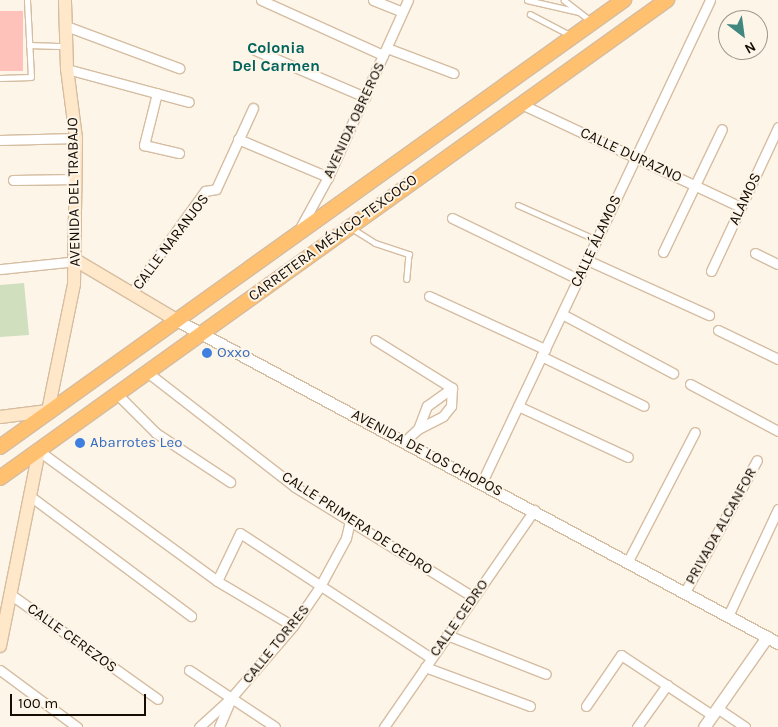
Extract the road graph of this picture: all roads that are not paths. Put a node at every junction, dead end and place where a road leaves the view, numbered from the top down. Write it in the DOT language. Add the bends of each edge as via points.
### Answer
graph roads {
  1 [pos="27,0"];
  2 [pos="65,0"];
  3 [pos="261,0"];
  4 [pos="373,0"];
  5 [pos="408,0"];
  6 [pos="527,0"];
  7 [pos="564,0"];
  8 [pos="624,0"];
  9 [pos="667,0"];
  10 [pos="710,0"];
  11 [pos="402,12"];
  12 [pos="579,12"];
  13 [pos="530,14"];
  14 [pos="593,23"];
  15 [pos="66,26"];
  16 [pos="574,36"];
  17 [pos="29,45"];
  18 [pos="66,46"];
  19 [pos="256,50"];
  20 [pos="385,51"];
  21 [pos="179,68"];
  22 [pos="67,69"];
  23 [pos="453,72"];
  24 [pos="0,78"];
  25 [pos="157,93"];
  26 [pos="365,97"];
  27 [pos="189,102"];
  28 [pos="521,104"];
  29 [pos="253,108"];
  30 [pos="778,127"];
  31 [pos="722,129"];
  32 [pos="76,138"];
  33 [pos="238,139"];
  34 [pos="0,140"];
  35 [pos="179,153"];
  36 [pos="636,158"];
  37 [pos="328,178"];
  38 [pos="13,180"];
  39 [pos="76,180"];
  40 [pos="695,185"];
  41 [pos="518,205"];
  42 [pos="741,207"];
  43 [pos="452,218"];
  44 [pos="349,227"];
  45 [pos="295,237"];
  46 [pos="597,240"];
  47 [pos="663,252"];
  48 [pos="755,253"];
  49 [pos="587,260"];
  50 [pos="77,261"];
  51 [pos="777,261"];
  52 [pos="0,269"];
  53 [pos="711,271"];
  54 [pos="407,279"];
  55 [pos="578,279"];
  56 [pos="131,294"];
  57 [pos="428,296"];
  58 [pos="562,314"];
  59 [pos="710,315"];
  60 [pos="178,321"];
  61 [pos="718,330"];
  62 [pos="199,334"];
  63 [pos="375,340"];
  64 [pos="543,353"];
  65 [pos="778,360"];
  66 [pos="147,372"];
  67 [pos="673,373"];
  68 [pos="690,384"];
  69 [pos="452,388"];
  70 [pos="117,394"];
  71 [pos="518,406"];
  72 [pos="644,406"];
  73 [pos="48,411"];
  74 [pos="0,417"];
  75 [pos="418,429"];
  76 [pos="778,431"];
  77 [pos="695,432"];
  78 [pos="406,440"];
  79 [pos="0,447"];
  80 [pos="39,451"];
  81 [pos="628,457"];
  82 [pos="757,460"];
  83 [pos="0,478"];
  84 [pos="230,482"];
  85 [pos="482,482"];
  86 [pos="30,496"];
  87 [pos="778,509"];
  88 [pos="534,510"];
  89 [pos="350,520"];
  90 [pos="628,561"];
  91 [pos="217,581"];
  92 [pos="319,588"];
  93 [pos="685,592"];
  94 [pos="10,594"];
  95 [pos="473,597"];
  96 [pos="191,616"];
  97 [pos="728,616"];
  98 [pos="292,626"];
  99 [pos="2,628"];
  100 [pos="447,635"];
  101 [pos="767,637"];
  102 [pos="778,643"];
  103 [pos="0,646"];
  104 [pos="431,658"];
  105 [pos="425,667"];
  106 [pos="0,670"];
  107 [pos="190,670"];
  108 [pos="546,674"];
  109 [pos="667,685"];
  110 [pos="231,698"];
  111 [pos="158,699"];
  112 [pos="530,706"];
  113 [pos="586,706"];
  114 [pos="715,712"];
  115 [pos="77,727"];
  116 [pos="199,727"];
  117 [pos="219,727"];
  118 [pos="275,727"];
  119 [pos="384,727"];
  120 [pos="637,727"];
  121 [pos="704,727"];
  122 [pos="745,727"];
  1 -- 17 [label="lane"];
  2 -- 15 [label="main road, AVENIDA DEL TRABAJO"];
  3 -- 20 [label="street"];
  4 -- 11 [label="street"];
  5 -- 11 [label="street, AVENIDA OBREROS"];
  6 -- 12 [label="lane"];
  7 -- 12 [label="lane"];
  8 -- 14 [label="highway, CARRETERA MÉXICO-TEXCOCO"];
  9 -- 28 [label="highway, CARRETERA MÉXICO-TEXCOCO"];
  10 -- 36 [label="street, CALLE ÁLAMOS"];
  11 -- 20 [label="street, AVENIDA OBREROS"];
  12 -- 14 [label="lane"];
  13 -- 16 [label="lane"];
  14 -- 16 [label="highway, CARRETERA MÉXICO-TEXCOCO"];
  15 -- 18 [label="main road, AVENIDA DEL TRABAJO"];
  15 -- 21 [label="street"];
  16 -- 45 [label="highway, CARRETERA MÉXICO-TEXCOCO"];
  17 -- 18 [label="lane"];
  17 -- 24 [label="lane" via="31,77"];
  18 -- 22 [label="main road, AVENIDA DEL TRABAJO"];
  19 -- 26 [label="street"];
  20 -- 23 [label="street"];
  20 -- 26 [label="street, AVENIDA OBREROS"];
  22 -- 25 [label="street"];
  22 -- 32 [label="main road, AVENIDA DEL TRABAJO"];
  25 -- 27 [label="street"];
  25 -- 35 [label="street" via="144,145"];
  26 -- 37 [label="street, AVENIDA OBREROS"];
  28 -- 36 [label="street, CALLE DURAZNO"];
  28 -- 44 [label="highway, CARRETERA MÉXICO-TEXCOCO"];
  29 -- 33 [label="street, CALLE NARANJOS"];
  30 -- 42 [label="street, ALAMOS"];
  31 -- 40 [label="street"];
  32 -- 34 [label="street"];
  32 -- 39 [label="main road, AVENIDA DEL TRABAJO"];
  33 -- 37 [label="street"];
  33 -- 56 [label="street, CALLE NARANJOS" via="216,189 205,191"];
  36 -- 40 [label="street, CALLE DURAZNO"];
  36 -- 46 [label="street, CALLE ÁLAMOS"];
  37 -- 45 [label="street, AVENIDA OBREROS"];
  38 -- 39 [label="street"];
  39 -- 50 [label="main road, AVENIDA DEL TRABAJO"];
  40 -- 42 [label="street, CALLE DURAZNO"];
  40 -- 47 [label="street"];
  41 -- 46 [label="lane"];
  42 -- 53 [label="street, ALAMOS"];
  43 -- 55 [label="street"];
  44 -- 54 [label="lane" via="375,243 409,254"];
  44 -- 62 [label="highway, CARRETERA MÉXICO-TEXCOCO"];
  45 -- 60 [label="highway, CARRETERA MÉXICO-TEXCOCO"];
  46 -- 49 [label="street, CALLE ÁLAMOS"];
  48 -- 51 [label="street"];
  49 -- 55 [label="street, CALLE ÁLAMOS"];
  49 -- 59 [label="street"];
  50 -- 52 [label="street"];
  50 -- 56 [label="main road, AVENIDA DE LOS CHOPOS"];
  50 -- 73 [label="main road, AVENIDA DEL TRABAJO"];
  55 -- 58 [label="street, CALLE ÁLAMOS"];
  56 -- 60 [label="main road, AVENIDA DE LOS CHOPOS"];
  57 -- 64 [label="street"];
  58 -- 64 [label="street, CALLE ÁLAMOS"];
  58 -- 67 [label="street"];
  60 -- 62 [label="street, AVENIDA DE LOS CHOPOS"];
  60 -- 73 [label="highway, CARRETERA MÉXICO-TEXCOCO"];
  61 -- 65 [label="street"];
  62 -- 66 [label="highway, CARRETERA MÉXICO-TEXCOCO"];
  62 -- 78 [label="street, AVENIDA DE LOS CHOPOS"];
  63 -- 69 [label="street"];
  64 -- 71 [label="street, CALLE ÁLAMOS"];
  64 -- 72 [label="street"];
  66 -- 70 [label="highway, CARRETERA MÉXICO-TEXCOCO"];
  66 -- 89 [label="street, CALLE PRIMERA DE CEDRO" via="295,486"];
  68 -- 76 [label="street"];
  69 -- 75 [label="street" via="426,406"];
  69 -- 75 [label="street" via="451,406 443,416"];
  70 -- 80 [label="highway, CARRETERA MÉXICO-TEXCOCO"];
  70 -- 84 [label="street" via="156,433"];
  71 -- 81 [label="street"];
  71 -- 85 [label="street, CALLE ÁLAMOS"];
  73 -- 74 [label="main road"];
  73 -- 79 [label="highway, CARRETERA MÉXICO-TEXCOCO"];
  75 -- 78 [label="street"];
  77 -- 90 [label="street"];
  78 -- 85 [label="street, AVENIDA DE LOS CHOPOS"];
  80 -- 83 [label="highway, CARRETERA MÉXICO-TEXCOCO"];
  80 -- 86 [label="main road"];
  80 -- 91 [label="street"];
  82 -- 93 [label="street, PRIVADA ALCANFOR"];
  85 -- 88 [label="street, AVENIDA DE LOS CHOPOS"];
  86 -- 94 [label="main road"];
  86 -- 96 [label="street"];
  87 -- 97 [label="street"];
  88 -- 90 [label="street, AVENIDA DE LOS CHOPOS"];
  88 -- 95 [label="street, CALLE CEDRO"];
  89 -- 92 [label="street, CALLE TORRES" via="346,538"];
  89 -- 95 [label="street, CALLE PRIMERA DE CEDRO"];
  90 -- 93 [label="street, AVENIDA DE LOS CHOPOS"];
  91 -- 92 [label="street, CALLE TORRES" via="240,533"];
  91 -- 98 [label="street"];
  92 -- 98 [label="street, CALLE TORRES"];
  92 -- 104 [label="street"];
  93 -- 97 [label="street, AVENIDA DE LOS CHOPOS"];
  94 -- 99 [label="main road"];
  94 -- 111 [label="street, CALLE CEREZOS"];
  95 -- 100 [label="street, CALLE CEDRO"];
  97 -- 101 [label="street, AVENIDA DE LOS CHOPOS"];
  98 -- 110 [label="street, CALLE TORRES"];
  99 -- 103 [label="main road"];
  100 -- 104 [label="street, CALLE CEDRO"];
  100 -- 108 [label="street"];
  101 -- 102 [label="street, AVENIDA DE LOS CHOPOS"];
  101 -- 114 [label="street"];
  104 -- 105 [label="street, CALLE CEDRO"];
  105 -- 112 [label="street"];
  105 -- 119 [label="street, CALLE CEDRO"];
  106 -- 115 [label="street"];
  107 -- 110 [label="street"];
  109 -- 113 [label="street" via="621,655"];
  109 -- 114 [label="street"];
  109 -- 120 [label="street"];
  110 -- 116 [label="street, CALLE TORRES"];
  110 -- 117 [label="street, CALLE TORRES"];
  110 -- 118 [label="street"];
  114 -- 121 [label="street"];
  114 -- 122 [label="street"];
}
